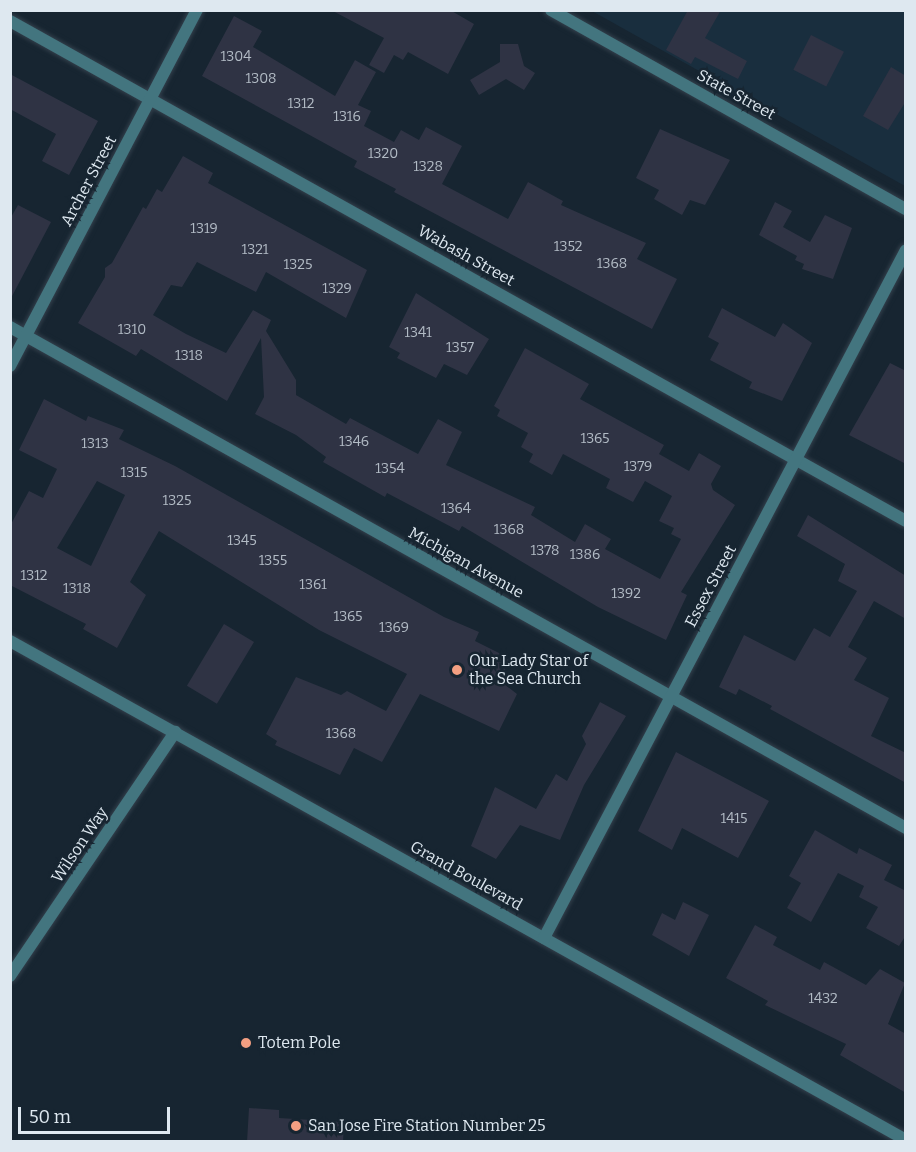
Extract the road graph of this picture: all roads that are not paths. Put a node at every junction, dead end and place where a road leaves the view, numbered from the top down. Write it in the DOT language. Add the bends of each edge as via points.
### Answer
graph roads {
  1 [pos="197,10"];
  2 [pos="551,10"];
  3 [pos="10,21"];
  4 [pos="151,98"];
  5 [pos="906,209"];
  6 [pos="906,250"];
  7 [pos="10,327"];
  8 [pos="27,336"];
  9 [pos="10,366"];
  10 [pos="796,459"];
  11 [pos="906,521"];
  12 [pos="10,641"];
  13 [pos="671,697"];
  14 [pos="175,732"];
  15 [pos="906,828"];
  16 [pos="544,938"];
  17 [pos="10,976"];
  18 [pos="906,1140"];
  1 -- 4 [label="street, Archer Street"];
  2 -- 5 [label="street, State Street"];
  3 -- 4 [label="street, Wabash Street"];
  4 -- 8 [label="street, Archer Street"];
  4 -- 10 [label="street, Wabash Street"];
  6 -- 10 [label="street, Essex Street"];
  7 -- 8 [label="street, Michigan Avenue"];
  8 -- 9 [label="street, Archer Street"];
  8 -- 13 [label="street, Michigan Avenue"];
  10 -- 11 [label="street, Wabash Street"];
  10 -- 13 [label="street, Essex Street"];
  12 -- 14 [label="street, Grand Boulevard"];
  13 -- 15 [label="street, Michigan Avenue"];
  13 -- 16 [label="street, Essex Street"];
  14 -- 16 [label="street, Grand Boulevard"];
  14 -- 17 [label="street, Wilson Way"];
  16 -- 18 [label="street, Grand Boulevard"];
}
